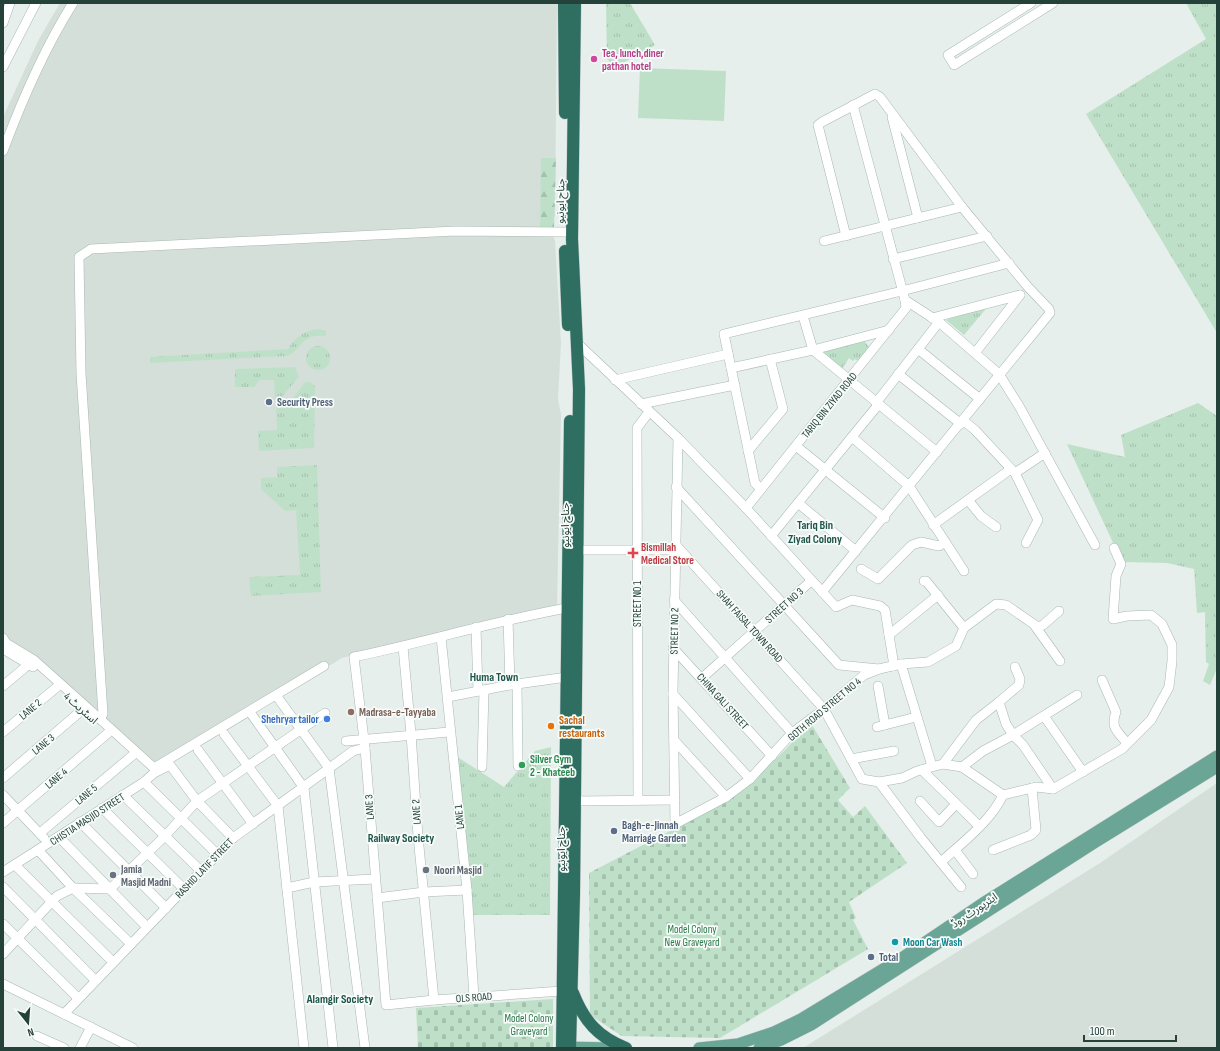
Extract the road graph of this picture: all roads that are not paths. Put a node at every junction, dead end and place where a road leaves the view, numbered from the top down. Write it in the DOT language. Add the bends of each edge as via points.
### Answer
graph roads {
  1 [pos="10,3"];
  2 [pos="36,3"];
  3 [pos="73,3"];
  4 [pos="564,3"];
  5 [pos="575,3"];
  6 [pos="1053,3"];
  7 [pos="1029,4"];
  8 [pos="1034,15"];
  9 [pos="3,23"];
  10 [pos="3,67"];
  11 [pos="853,105"];
  12 [pos="891,112"];
  13 [pos="3,151"];
  14 [pos="962,207"];
  15 [pos="918,218"];
  16 [pos="884,227"];
  17 [pos="565,232"];
  18 [pos="846,236"];
  19 [pos="987,236"];
  20 [pos="824,241"];
  21 [pos="893,259"];
  22 [pos="1009,263"];
  23 [pos="1028,287"];
  24 [pos="1020,295"];
  25 [pos="904,296"];
  26 [pos="803,316"];
  27 [pos="935,320"];
  28 [pos="889,330"];
  29 [pos="578,343"];
  30 [pos="918,349"];
  31 [pos="813,350"];
  32 [pos="975,353"];
  33 [pos="728,354"];
  34 [pos="770,359"];
  35 [pos="731,368"];
  36 [pos="898,374"];
  37 [pos="999,374"];
  38 [pos="615,380"];
  39 [pos="849,381"];
  40 [pos="735,385"];
  41 [pos="980,399"];
  42 [pos="641,404"];
  43 [pos="877,404"];
  44 [pos="649,412"];
  45 [pos="962,423"];
  46 [pos="852,437"];
  47 [pos="678,438"];
  48 [pos="796,446"];
  49 [pos="748,451"];
  50 [pos="937,452"];
  51 [pos="1045,453"];
  52 [pos="826,470"];
  53 [pos="1013,471"];
  54 [pos="909,486"];
  55 [pos="676,487"];
  56 [pos="761,489"];
  57 [pos="968,500"];
  58 [pos="798,503"];
  59 [pos="746,508"];
  60 [pos="885,518"];
  61 [pos="933,525"];
  62 [pos="996,527"];
  63 [pos="771,536"];
  64 [pos="945,542"];
  65 [pos="1026,543"];
  66 [pos="1095,545"];
  67 [pos="674,547"];
  68 [pos="1114,548"];
  69 [pos="577,550"];
  70 [pos="638,550"];
  71 [pos="856,551"];
  72 [pos="861,569"];
  73 [pos="964,571"];
  74 [pos="812,581"];
  75 [pos="924,582"];
  76 [pos="822,592"];
  77 [pos="938,595"];
  78 [pos="674,600"];
  79 [pos="783,606"];
  80 [pos="567,608"];
  81 [pos="1059,611"];
  82 [pos="508,619"];
  83 [pos="1035,626"];
  84 [pos="476,627"];
  85 [pos="964,628"];
  86 [pos="755,631"];
  87 [pos="889,635"];
  88 [pos="441,637"];
  89 [pos="3,638"];
  90 [pos="403,647"];
  91 [pos="673,648"];
  92 [pos="3,649"];
  93 [pos="726,657"];
  94 [pos="1060,661"];
  95 [pos="29,664"];
  96 [pos="898,665"];
  97 [pos="324,666"];
  98 [pos="1015,667"];
  99 [pos="879,669"];
  100 [pos="567,677"];
  101 [pos="702,678"];
  102 [pos="1102,680"];
  103 [pos="513,684"];
  104 [pos="3,686"];
  105 [pos="878,686"];
  106 [pos="57,687"];
  107 [pos="481,690"];
  108 [pos="673,694"];
  109 [pos="1077,695"];
  110 [pos="448,697"];
  111 [pos="278,698"];
  112 [pos="999,702"];
  113 [pos="824,709"];
  114 [pos="82,710"];
  115 [pos="325,713"];
  116 [pos="252,715"];
  117 [pos="1044,716"];
  118 [pos="916,717"];
  119 [pos="100,718"];
  120 [pos="301,730"];
  121 [pos="3,732"];
  122 [pos="449,732"];
  123 [pos="792,732"];
  124 [pos="108,733"];
  125 [pos="224,734"];
  126 [pos="411,734"];
  127 [pos="1013,735"];
  128 [pos="362,738"];
  129 [pos="674,740"];
  130 [pos="346,741"];
  131 [pos="1128,743"];
  132 [pos="275,748"];
  133 [pos="365,748"];
  134 [pos="198,750"];
  135 [pos="894,751"];
  136 [pos="133,754"];
  137 [pos="772,756"];
  138 [pos="1217,756"];
  139 [pos="851,759"];
  140 [pos="943,764"];
  141 [pos="250,765"];
  142 [pos="518,766"];
  143 [pos="932,766"];
  144 [pos="482,767"];
  145 [pos="962,767"];
  146 [pos="1217,767"];
  147 [pos="329,768"];
  148 [pos="922,770"];
  149 [pos="1083,772"];
  150 [pos="154,773"];
  151 [pos="3,778"];
  152 [pos="750,779"];
  153 [pos="144,782"];
  154 [pos="879,782"];
  155 [pos="224,783"];
  156 [pos="304,788"];
  157 [pos="1032,788"];
  158 [pos="1053,789"];
  159 [pos="3,795"];
  160 [pos="123,795"];
  161 [pos="1003,795"];
  162 [pos="726,797"];
  163 [pos="638,800"];
  164 [pos="675,800"];
  165 [pos="197,801"];
  166 [pos="574,801"];
  167 [pos="920,801"];
  168 [pos="956,804"];
  169 [pos="278,806"];
  170 [pos="102,808"];
  171 [pos="18,811"];
  172 [pos="182,818"];
  173 [pos="80,822"];
  174 [pos="3,823"];
  175 [pos="253,824"];
  176 [pos="675,824"];
  177 [pos="979,826"];
  178 [pos="40,833"];
  179 [pos="164,836"];
  180 [pos="59,837"];
  181 [pos="233,838"];
  182 [pos="49,843"];
  183 [pos="38,850"];
  184 [pos="955,850"];
  185 [pos="993,850"];
  186 [pos="147,853"];
  187 [pos="217,854"];
  188 [pos="941,862"];
  189 [pos="15,865"];
  190 [pos="3,872"];
  191 [pos="128,872"];
  192 [pos="201,872"];
  193 [pos="973,874"];
  194 [pos="375,879"];
  195 [pos="344,880"];
  196 [pos="314,882"];
  197 [pos="3,887"];
  198 [pos="961,887"];
  199 [pos="73,888"];
  200 [pos="287,888"];
  201 [pos="110,889"];
  202 [pos="184,889"];
  203 [pos="467,890"];
  204 [pos="424,892"];
  205 [pos="377,898"];
  206 [pos="52,902"];
  207 [pos="166,908"];
  208 [pos="35,920"];
  209 [pos="3,924"];
  210 [pos="148,927"];
  211 [pos="17,939"];
  212 [pos="130,944"];
  213 [pos="3,954"];
  214 [pos="113,962"];
  215 [pos="95,980"];
  216 [pos="3,984"];
  217 [pos="567,990"];
  218 [pos="474,997"];
  219 [pos="78,998"];
  220 [pos="434,1000"];
  221 [pos="386,1005"];
  222 [pos="64,1014"];
  223 [pos="91,1027"];
  224 [pos="37,1036"];
  225 [pos="566,1047"];
  226 [pos="64,1048"];
  227 [pos="80,1048"];
  228 [pos="133,1048"];
  229 [pos="304,1048"];
  230 [pos="333,1048"];
  231 [pos="366,1048"];
  232 [pos="613,1048"];
  233 [pos="626,1048"];
  234 [pos="699,1048"];
  235 [pos="759,1048"];
  1 -- 9 [label="street"];
  2 -- 10 [label="street"];
  3 -- 13 [label="street" via="18,110"];
  4 -- 17 [label="highway, جناح ایونیو"];
  5 -- 29 [label="highway, جناح ایونیو" via="572,239"];
  6 -- 8 [label="street"];
  7 -- 8 [label="street"];
  7 -- 8 [label="street" via="948,55 954,65"];
  11 -- 12 [label="street" via="875,94"];
  11 -- 16 [label="street"];
  11 -- 18 [label="street" via="818,125"];
  12 -- 14 [label="street"];
  12 -- 15 [label="street"];
  14 -- 15 [label="street"];
  14 -- 19 [label="street"];
  15 -- 16 [label="street"];
  16 -- 18 [label="street"];
  16 -- 21 [label="street"];
  17 -- 80 [label="highway, جناح ایونیو" via="571,395"];
  17 -- 119 [label="street" via="447,232 91,249 83,252 79,257 82,374 103,714"];
  18 -- 20 [label="street"];
  19 -- 21 [label="street"];
  19 -- 22 [label="street"];
  21 -- 25 [label="street"];
  22 -- 23 [label="street"];
  22 -- 25 [label="street"];
  23 -- 24 [label="street"];
  23 -- 37 [label="street" via="1050,313"];
  24 -- 27 [label="street"];
  24 -- 32 [label="street"];
  25 -- 26 [label="street"];
  25 -- 27 [label="street"];
  25 -- 28 [label="street, TARIQ BIN ZIYAD ROAD" via="906,308"];
  26 -- 31 [label="street"];
  26 -- 33 [label="street" via="724,334"];
  27 -- 30 [label="street"];
  27 -- 32 [label="street"];
  28 -- 31 [label="street"];
  28 -- 39 [label="street, TARIQ BIN ZIYAD ROAD"];
  29 -- 38 [label="street"];
  29 -- 69 [label="highway, جناح ایونیو"];
  30 -- 36 [label="street"];
  30 -- 41 [label="street"];
  31 -- 34 [label="street"];
  31 -- 39 [label="street"];
  32 -- 37 [label="street"];
  33 -- 35 [label="street"];
  33 -- 38 [label="street"];
  34 -- 35 [label="street"];
  34 -- 49 [label="street" via="783,409"];
  35 -- 40 [label="street"];
  36 -- 43 [label="street"];
  36 -- 45 [label="street"];
  37 -- 41 [label="street"];
  37 -- 51 [label="street"];
  38 -- 42 [label="street"];
  39 -- 43 [label="street"];
  39 -- 48 [label="street, TARIQ BIN ZIYAD ROAD"];
  40 -- 42 [label="street"];
  40 -- 49 [label="street"];
  41 -- 45 [label="street"];
  42 -- 44 [label="street"];
  43 -- 46 [label="street"];
  43 -- 50 [label="street"];
  44 -- 47 [label="street"];
  44 -- 70 [label="street, STREET NO 1" via="637,428"];
  45 -- 50 [label="street"];
  45 -- 53 [label="street" via="975,430"];
  46 -- 52 [label="street"];
  46 -- 54 [label="street"];
  47 -- 55 [label="street, STREET NO 2"];
  47 -- 59 [label="street"];
  48 -- 52 [label="street"];
  48 -- 56 [label="street, TARIQ BIN ZIYAD ROAD"];
  49 -- 56 [label="street" via="755,483"];
  50 -- 54 [label="street"];
  51 -- 53 [label="street"];
  51 -- 66 [label="street"];
  52 -- 58 [label="street"];
  52 -- 60 [label="street"];
  53 -- 57 [label="street"];
  53 -- 65 [label="street" via="1038,520"];
  54 -- 60 [label="street"];
  54 -- 61 [label="street"];
  55 -- 67 [label="street, STREET NO 2"];
  55 -- 79 [label="street"];
  56 -- 59 [label="street, TARIQ BIN ZIYAD ROAD"];
  57 -- 61 [label="street"];
  57 -- 62 [label="street" via="981,516"];
  58 -- 63 [label="street"];
  58 -- 71 [label="street"];
  59 -- 63 [label="street"];
  60 -- 71 [label="street"];
  61 -- 64 [label="street"];
  63 -- 74 [label="street"];
  64 -- 72 [label="street" via="939,546 921,542 912,546 878,579"];
  64 -- 73 [label="street"];
  67 -- 70 [label="street"];
  67 -- 78 [label="street, STREET NO 2"];
  67 -- 86 [label="street, SHAH FAISAL TOWN ROAD"];
  68 -- 131 [label="street" via="1121,564 1116,576 1114,619 1151,615 1162,624 1172,645 1169,687 1151,720"];
  69 -- 70 [label="street"];
  69 -- 166 [label="highway, جناح ایونیو"];
  70 -- 163 [label="street, STREET NO 1"];
  71 -- 76 [label="street"];
  74 -- 76 [label="street"];
  74 -- 79 [label="street, STREET NO 3"];
  75 -- 77 [label="street" via="926,581"];
  76 -- 87 [label="street" via="836,607 852,600 880,606 885,610"];
  77 -- 85 [label="street"];
  77 -- 87 [label="street"];
  78 -- 91 [label="street, STREET NO 2"];
  78 -- 93 [label="street"];
  79 -- 86 [label="street, STREET NO 3"];
  79 -- 99 [label="street" via="839,665"];
  80 -- 82 [label="street"];
  80 -- 100 [label="highway, جناح ایونیو"];
  81 -- 83 [label="street" via="1043,625"];
  82 -- 84 [label="street"];
  82 -- 103 [label="street"];
  83 -- 85 [label="street" via="1006,605 996,604"];
  83 -- 94 [label="street"];
  84 -- 88 [label="street"];
  84 -- 107 [label="street"];
  85 -- 96 [label="street" via="956,646 928,662"];
  86 -- 93 [label="street, STREET NO 3"];
  86 -- 113 [label="street, SHAH FAISAL TOWN ROAD"];
  87 -- 96 [label="street"];
  88 -- 90 [label="street"];
  88 -- 110 [label="street, LANE 1"];
  89 -- 119 [label="street" via="6,643 34,660"];
  90 -- 126 [label="street, LANE 2"];
  90 -- 128 [label="street, LANE 3" via="354,658"];
  91 -- 101 [label="street, CHINA GALI STREET"];
  91 -- 108 [label="street, STREET NO 2"];
  92 -- 95 [label="street, اسٹریٹ 4"];
  93 -- 101 [label="street, STREET NO 3"];
  93 -- 123 [label="street"];
  95 -- 104 [label="street"];
  95 -- 106 [label="street, اسٹریٹ 4"];
  96 -- 99 [label="street"];
  96 -- 118 [label="street"];
  97 -- 119 [label="street" via="154,768"];
  98 -- 112 [label="street" via="1020,679 1019,685"];
  99 -- 113 [label="street, GOTH ROAD STREET NO 4" via="864,675"];
  100 -- 103 [label="street"];
  100 -- 217 [label="highway, جناح ایونیو"];
  101 -- 137 [label="street, CHINA GALI STREET"];
  102 -- 131 [label="street" via="1116,712 1114,727"];
  103 -- 107 [label="street"];
  103 -- 142 [label="street"];
  105 -- 118 [label="street" via="881,726"];
  106 -- 114 [label="street, اسٹریٹ 4"];
  106 -- 121 [label="street, LANE 2"];
  107 -- 110 [label="street"];
  107 -- 144 [label="street"];
  108 -- 129 [label="street, STREET NO 2"];
  108 -- 152 [label="street"];
  109 -- 117 [label="street"];
  110 -- 122 [label="street, LANE 1"];
  111 -- 120 [label="street"];
  112 -- 127 [label="street" via="1006,724"];
  112 -- 140 [label="street" via="976,720"];
  113 -- 123 [label="street, GOTH ROAD STREET NO 4"];
  113 -- 139 [label="street, SHAH FAISAL TOWN ROAD"];
  114 -- 124 [label="street, اسٹریٹ 4"];
  114 -- 151 [label="street, LANE 3"];
  115 -- 120 [label="street"];
  116 -- 132 [label="street"];
  117 -- 127 [label="street"];
  117 -- 149 [label="street"];
  118 -- 143 [label="street"];
  120 -- 132 [label="street"];
  120 -- 147 [label="street"];
  122 -- 126 [label="street"];
  122 -- 203 [label="street, LANE 1"];
  123 -- 137 [label="street, GOTH ROAD STREET NO 4"];
  124 -- 136 [label="street, اسٹریٹ 4"];
  124 -- 171 [label="street, LANE 4"];
  125 -- 141 [label="street"];
  126 -- 128 [label="street"];
  126 -- 204 [label="street, LANE 2"];
  127 -- 145 [label="street" via="983,751"];
  127 -- 158 [label="street" via="1023,745"];
  128 -- 130 [label="street"];
  128 -- 133 [label="street, LANE 3"];
  129 -- 162 [label="street"];
  129 -- 164 [label="street, STREET NO 2"];
  131 -- 149 [label="street"];
  132 -- 141 [label="street"];
  132 -- 156 [label="street"];
  133 -- 147 [label="street, RASHID LATIF STREET" via="353,751"];
  133 -- 194 [label="street, LANE 3"];
  134 -- 155 [label="street"];
  135 -- 139 [label="street"];
  136 -- 150 [label="street, اسٹریٹ 4"];
  136 -- 178 [label="street, LANE 5"];
  137 -- 152 [label="street, GOTH ROAD STREET NO 4"];
  138 -- 234 [label="main road, ایئرپورٹ روڈ" via="983,903 903,957 801,1019 774,1032 738,1044"];
  139 -- 154 [label="street, SHAH FAISAL TOWN ROAD" via="862,779"];
  140 -- 143 [label="street"];
  140 -- 145 [label="street"];
  141 -- 155 [label="street"];
  141 -- 169 [label="street"];
  143 -- 148 [label="street"];
  145 -- 161 [label="street"];
  146 -- 235 [label="main road, ایئرپورٹ روڈ" via="811,1025"];
  147 -- 156 [label="street, RASHID LATIF STREET"];
  147 -- 195 [label="street"];
  148 -- 154 [label="street" via="902,778"];
  148 -- 168 [label="street"];
  149 -- 158 [label="street"];
  150 -- 153 [label="street, CHISTIA MASJID STREET"];
  150 -- 165 [label="street, CHISTIA MASJID STREET" via="170,765"];
  152 -- 162 [label="street, GOTH ROAD STREET NO 4"];
  153 -- 160 [label="street, CHISTIA MASJID STREET"];
  153 -- 172 [label="street"];
  154 -- 188 [label="street"];
  155 -- 165 [label="street"];
  155 -- 175 [label="street"];
  156 -- 169 [label="street, RASHID LATIF STREET"];
  156 -- 196 [label="street"];
  157 -- 158 [label="street"];
  157 -- 161 [label="street"];
  157 -- 185 [label="street" via="1036,830 1031,835"];
  159 -- 171 [label="street"];
  160 -- 170 [label="street, CHISTIA MASJID STREET"];
  160 -- 179 [label="street"];
  161 -- 177 [label="street" via="998,805"];
  162 -- 176 [label="street, GOTH ROAD STREET NO 4"];
  163 -- 164 [label="street"];
  163 -- 166 [label="street"];
  164 -- 176 [label="street, STREET NO 2"];
  165 -- 172 [label="street"];
  165 -- 181 [label="street"];
  166 -- 217 [label="highway, جناح ایونیو" via="574,894"];
  167 -- 168 [label="street" via="939,822"];
  168 -- 177 [label="street"];
  169 -- 175 [label="street, RASHID LATIF STREET"];
  169 -- 200 [label="street"];
  170 -- 173 [label="street, CHISTIA MASJID STREET"];
  170 -- 186 [label="street"];
  171 -- 174 [label="street, LANE 4"];
  171 -- 178 [label="street"];
  172 -- 179 [label="street"];
  172 -- 187 [label="street"];
  173 -- 180 [label="street, CHISTIA MASJID STREET"];
  173 -- 191 [label="street"];
  175 -- 181 [label="street, RASHID LATIF STREET"];
  177 -- 184 [label="street"];
  178 -- 182 [label="street"];
  179 -- 186 [label="street"];
  179 -- 192 [label="street"];
  180 -- 182 [label="street, CHISTIA MASJID STREET"];
  180 -- 201 [label="street"];
  181 -- 187 [label="street, RASHID LATIF STREET"];
  182 -- 183 [label="street, CHISTIA MASJID STREET"];
  183 -- 189 [label="street, CHISTIA MASJID STREET"];
  183 -- 199 [label="street"];
  184 -- 188 [label="street"];
  184 -- 193 [label="street"];
  186 -- 191 [label="street"];
  186 -- 202 [label="street"];
  187 -- 192 [label="street, RASHID LATIF STREET"];
  188 -- 198 [label="street"];
  189 -- 190 [label="street, CHISTIA MASJID STREET"];
  189 -- 206 [label="street"];
  191 -- 201 [label="street"];
  191 -- 207 [label="street"];
  192 -- 202 [label="street, RASHID LATIF STREET"];
  194 -- 195 [label="street"];
  194 -- 205 [label="street, LANE 3"];
  195 -- 196 [label="street"];
  195 -- 231 [label="street"];
  196 -- 200 [label="street"];
  196 -- 230 [label="street"];
  197 -- 208 [label="street"];
  199 -- 201 [label="street"];
  199 -- 206 [label="street" via="57,896"];
  199 -- 212 [label="street"];
  200 -- 229 [label="street"];
  201 -- 210 [label="street"];
  202 -- 207 [label="street, RASHID LATIF STREET"];
  203 -- 204 [label="street"];
  203 -- 218 [label="street, LANE 1"];
  204 -- 205 [label="street"];
  204 -- 220 [label="street, LANE 2"];
  205 -- 221 [label="street, LANE 3"];
  206 -- 208 [label="street"];
  206 -- 214 [label="street"];
  207 -- 210 [label="street, RASHID LATIF STREET"];
  208 -- 211 [label="street"];
  208 -- 215 [label="street"];
  209 -- 211 [label="street"];
  210 -- 212 [label="street, RASHID LATIF STREET"];
  211 -- 213 [label="street"];
  211 -- 219 [label="street"];
  212 -- 214 [label="street, RASHID LATIF STREET"];
  214 -- 215 [label="street, RASHID LATIF STREET"];
  215 -- 219 [label="street, RASHID LATIF STREET"];
  216 -- 222 [label="street"];
  217 -- 218 [label="street, OLS ROAD"];
  217 -- 225 [label="highway, جناح ایونیو"];
  217 -- 233 [label="highway" via="590,1025 605,1039"];
  218 -- 220 [label="street, OLS ROAD"];
  219 -- 222 [label="street, RASHID LATIF STREET"];
  220 -- 221 [label="street, OLS ROAD"];
  222 -- 223 [label="street"];
  223 -- 227 [label="street"];
  223 -- 228 [label="street"];
  224 -- 226 [label="street"];
  225 -- 232 [label="main road"];
}
